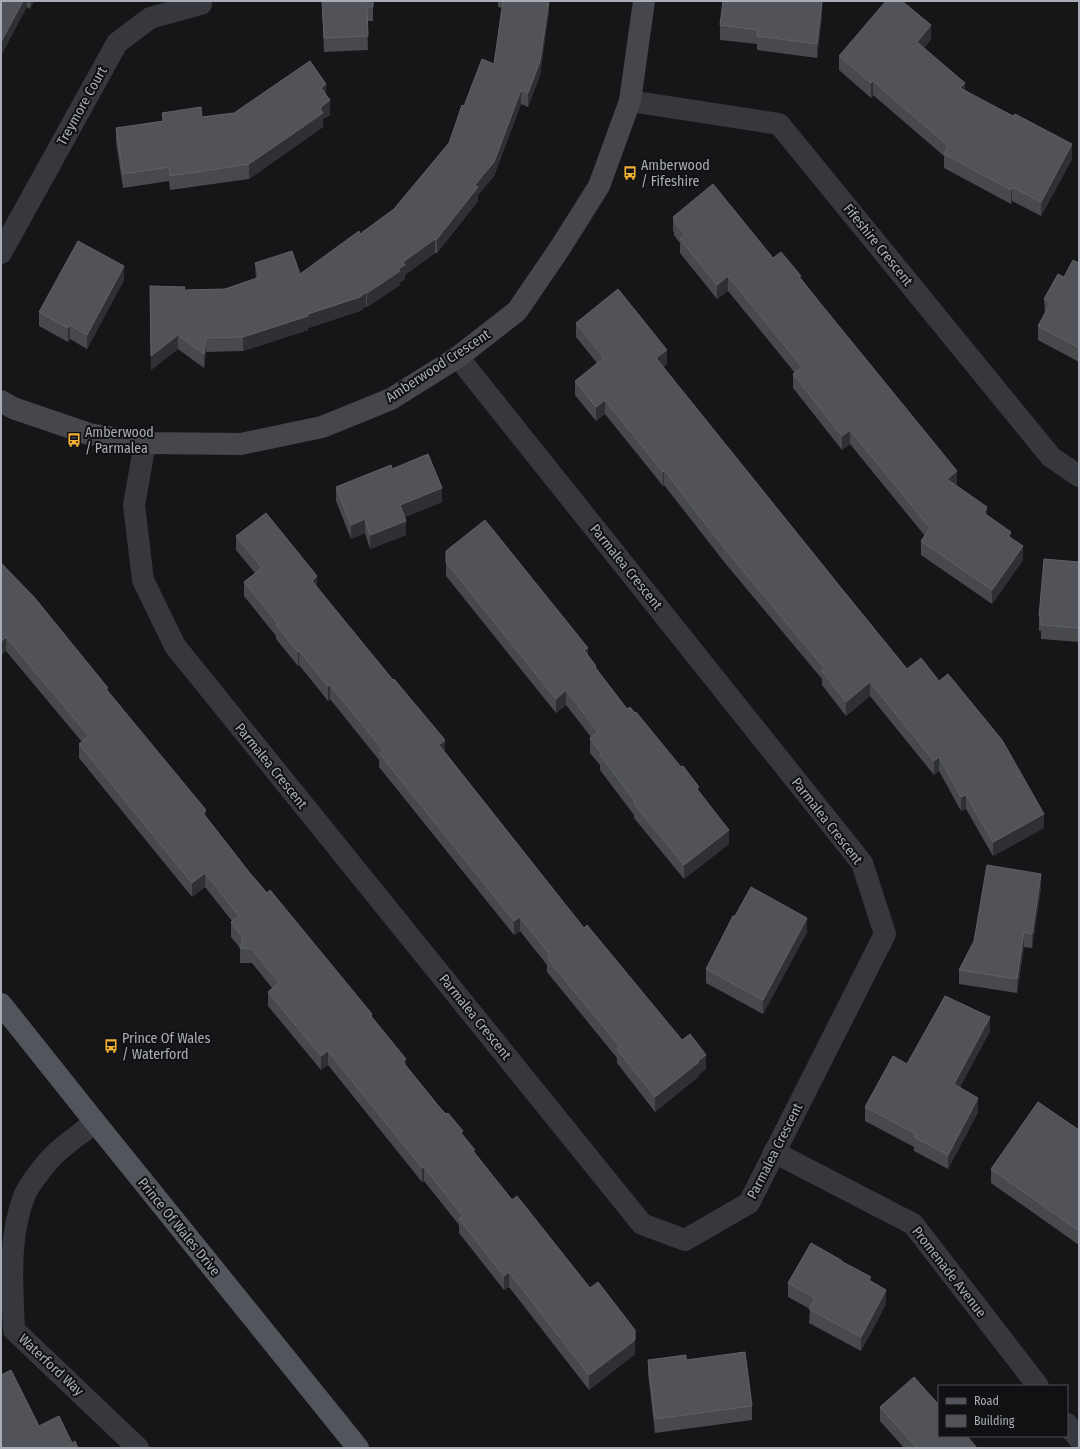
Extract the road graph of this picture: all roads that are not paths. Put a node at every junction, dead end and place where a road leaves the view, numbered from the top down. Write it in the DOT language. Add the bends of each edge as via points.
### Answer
graph roads {
  1 [pos="644,1"];
  2 [pos="201,4"];
  3 [pos="630,101"];
  4 [pos="1,253"];
  5 [pos="458,357"];
  6 [pos="1,401"];
  7 [pos="145,443"];
  8 [pos="1079,476"];
  9 [pos="1,1004"];
  10 [pos="95,1122"];
  11 [pos="774,1152"];
  12 [pos="7,1333"];
  13 [pos="1037,1385"];
  14 [pos="1068,1425"];
  15 [pos="1079,1440"];
  16 [pos="138,1448"];
  17 [pos="358,1448"];
  1 -- 3 [label="street, Amberwood Crescent"];
  2 -- 4 [label="street, Treymore Court" via="150,18 117,43"];
  3 -- 5 [label="street, Amberwood Crescent" via="599,186 517,312"];
  3 -- 8 [label="street, Fifeshire Crescent" via="779,124 1051,457"];
  5 -- 7 [label="street, Amberwood Crescent" via="391,399 322,427 241,444"];
  5 -- 11 [label="street, Parmalea Crescent" via="862,863 885,934"];
  6 -- 7 [label="street, Amberwood Crescent" via="13,408 89,434"];
  7 -- 11 [label="street, Parmalea Crescent" via="134,505 143,580 174,646 642,1224 685,1240 749,1203"];
  9 -- 10 [label="main road, Prince Of Wales Drive"];
  10 -- 12 [label="street, Waterford Way" via="54,1155 26,1193 16,1225"];
  10 -- 17 [label="main road, Prince Of Wales Drive"];
  11 -- 13 [label="street, Promenade Avenue" via="913,1224"];
  12 -- 16 [label="street, Waterford Way"];
  14 -- 15 [label="street"];
}
